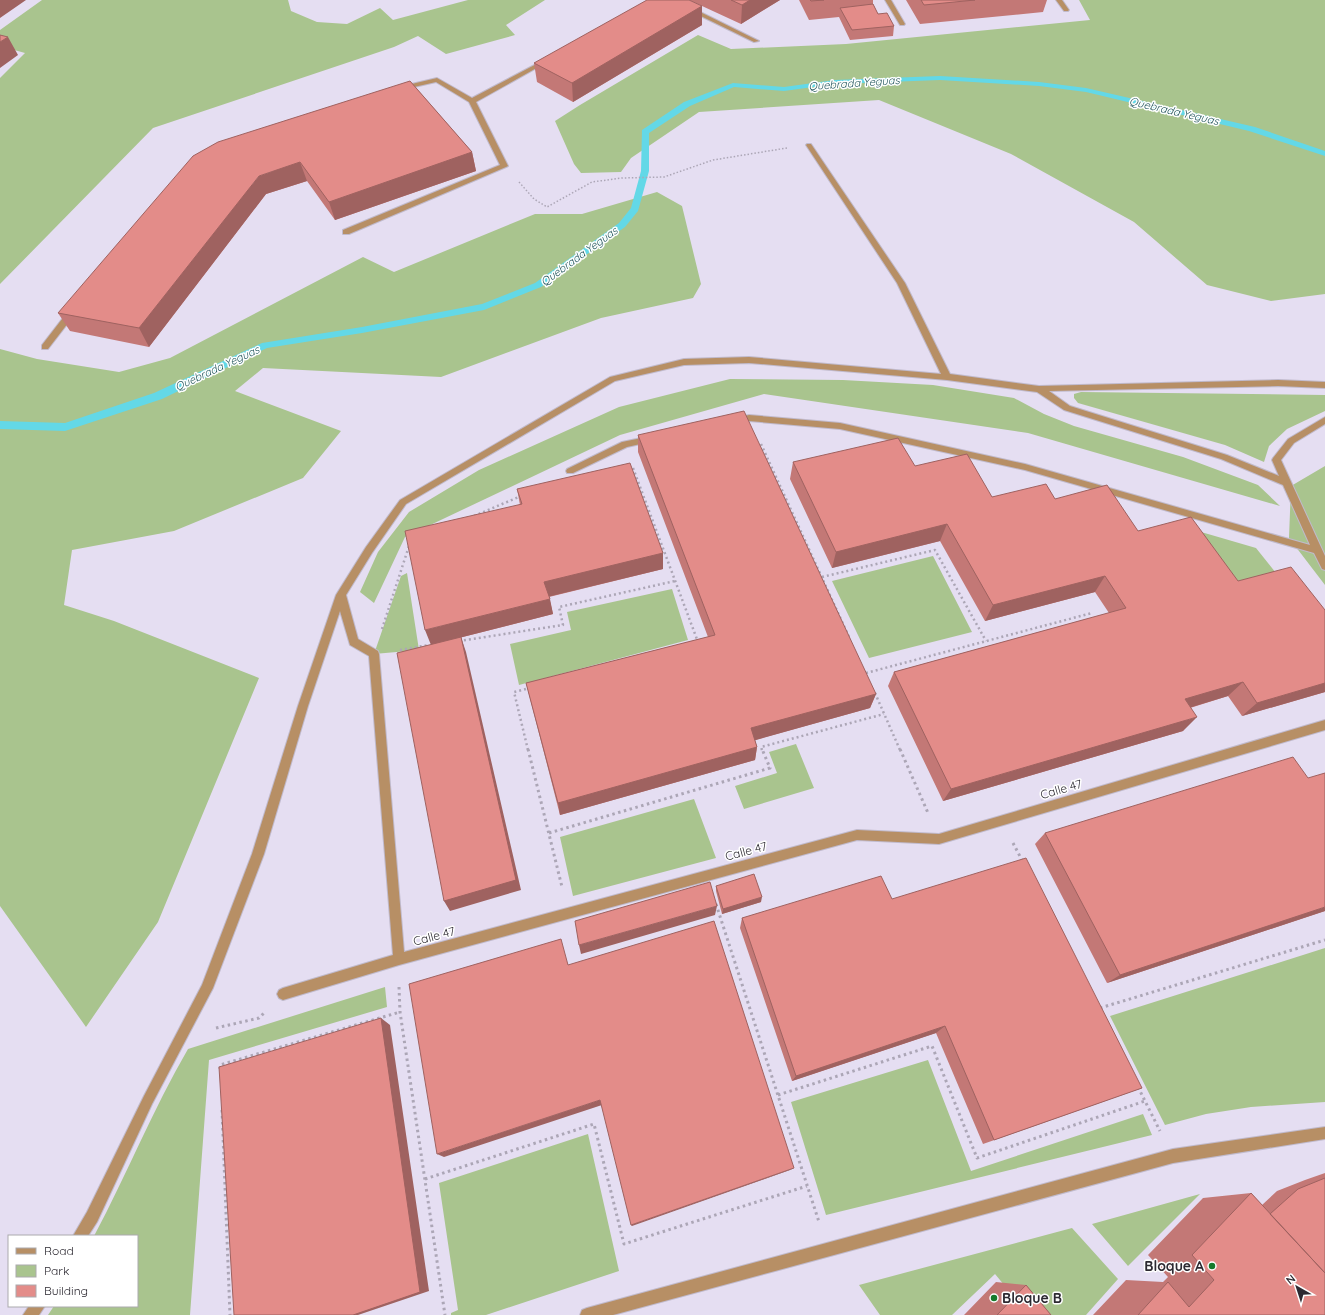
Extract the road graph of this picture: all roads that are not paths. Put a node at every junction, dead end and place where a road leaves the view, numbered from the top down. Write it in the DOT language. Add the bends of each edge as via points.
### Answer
graph roads {
  1 [pos="671,0"];
  2 [pos="888,0"];
  3 [pos="1059,0"];
  4 [pos="1066,10"];
  5 [pos="902,24"];
  6 [pos="756,41"];
  7 [pos="555,56"];
  8 [pos="393,91"];
  9 [pos="472,101"];
  10 [pos="809,144"];
  11 [pos="346,232"];
  12 [pos="78,304"];
  13 [pos="45,346"];
  14 [pos="947,377"];
  15 [pos="1325,385"];
  16 [pos="1039,390"];
  17 [pos="1325,420"];
  18 [pos="726,423"];
  19 [pos="664,436"];
  20 [pos="570,471"];
  21 [pos="1284,482"];
  22 [pos="1316,550"];
  23 [pos="1325,566"];
  24 [pos="341,595"];
  25 [pos="1325,724"];
  26 [pos="399,960"];
  27 [pos="283,994"];
  28 [pos="1325,1133"];
  29 [pos="81,1235"];
  30 [pos="37,1307"];
  31 [pos="30,1315"];
  32 [pos="587,1315"];
  1 -- 6 [label="street"];
  2 -- 5 [label="street"];
  3 -- 4 [label="street"];
  7 -- 9 [label="street"];
  8 -- 9 [label="street" via="437,80"];
  9 -- 11 [label="street" via="504,166"];
  10 -- 14 [label="street" via="901,282"];
  12 -- 13 [label="street"];
  14 -- 16 [label="street"];
  14 -- 24 [label="street" via="749,360 684,362 613,379 403,502"];
  15 -- 16 [label="street" via="1072,387"];
  16 -- 21 [label="street" via="1067,408 1224,457"];
  17 -- 21 [label="street" via="1291,441 1276,460"];
  18 -- 22 [label="street" via="749,418 840,426 1024,467"];
  19 -- 20 [label="street" via="625,444"];
  21 -- 22 [label="street"];
  22 -- 23 [label="street"];
  24 -- 26 [label="street" via="354,642 374,654"];
  24 -- 29 [label="street" via="303,706 258,854 207,988"];
  25 -- 26 [label="street, Calle 47" via="940,839 857,835"];
  26 -- 27 [label="street, Calle 47"];
  28 -- 32 [label="street" via="1173,1156"];
  30 -- 31 [label="street"];
}
